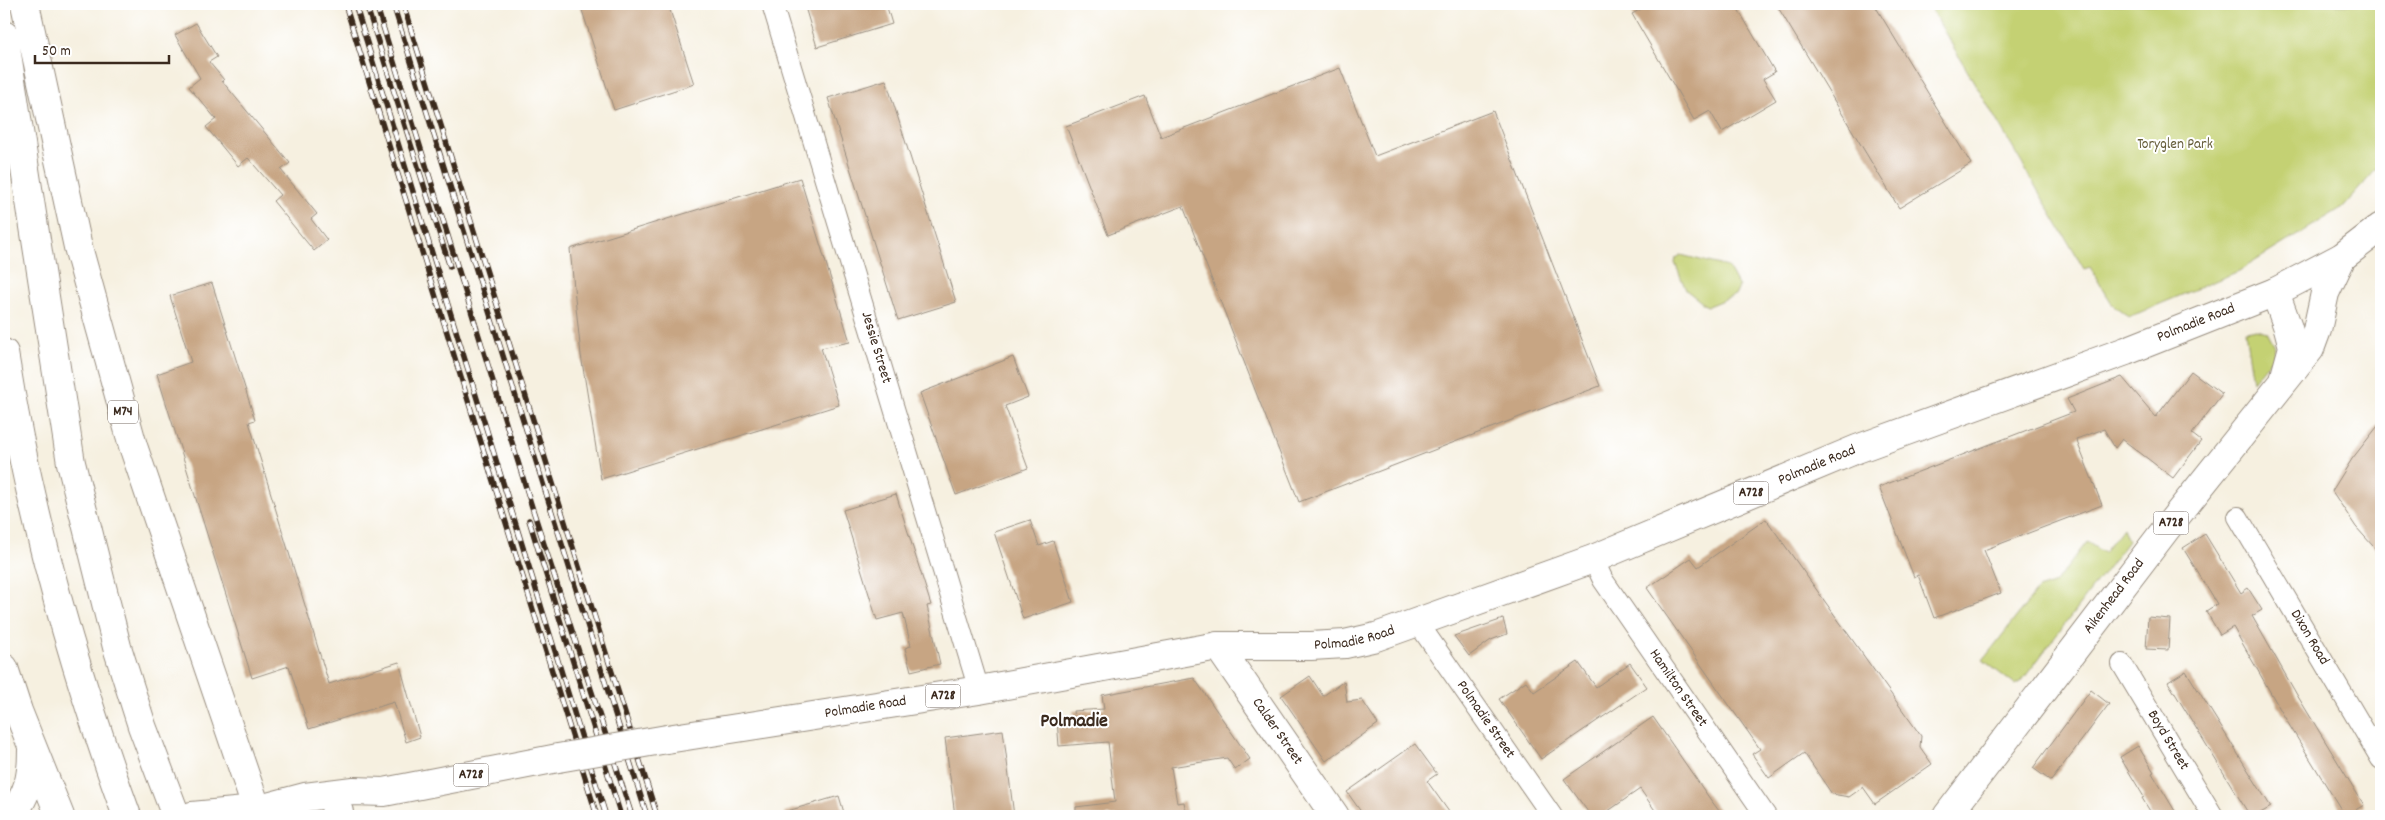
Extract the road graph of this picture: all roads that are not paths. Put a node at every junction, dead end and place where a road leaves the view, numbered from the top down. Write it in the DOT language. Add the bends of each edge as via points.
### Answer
graph roads {
  1 [pos="25,4"];
  2 [pos="772,4"];
  3 [pos="4,35"];
  4 [pos="2381,227"];
  5 [pos="2342,256"];
  6 [pos="2275,292"];
  7 [pos="4,353"];
  8 [pos="2285,380"];
  9 [pos="2238,517"];
  10 [pos="1593,559"];
  11 [pos="1418,623"];
  12 [pos="1218,646"];
  13 [pos="2122,664"];
  14 [pos="4,668"];
  15 [pos="979,690"];
  16 [pos="32,746"];
  17 [pos="2381,759"];
  18 [pos="384,792"];
  19 [pos="257,813"];
  20 [pos="333,815"];
  21 [pos="12,816"];
  22 [pos="60,816"];
  23 [pos="127,816"];
  24 [pos="176,816"];
  25 [pos="192,816"];
  26 [pos="1335,816"];
  27 [pos="1552,816"];
  28 [pos="1766,816"];
  29 [pos="1948,816"];
  30 [pos="2213,816"];
  1 -- 19 [label="main road, M74" via="78,247 133,446"];
  2 -- 15 [label="street, Jessie Street"];
  3 -- 24 [label="main road" via="71,463 100,586 142,726"];
  4 -- 5 [label="main road, Aikenhead Road / A728"];
  5 -- 6 [label="main road, Aikenhead Road / A728"];
  5 -- 8 [label="main road, Aikenhead Road / A728" via="2325,293 2310,349"];
  6 -- 8 [label="main road, Aikenhead Road / A728" via="2292,347"];
  6 -- 10 [label="main road, Polmadie Road / A728" via="2126,351 1857,449"];
  7 -- 23 [label="main road" via="34,517 100,740"];
  8 -- 29 [label="main road, Aikenhead Road / A728" via="2166,529"];
  9 -- 17 [label="street, Dixon Road"];
  10 -- 11 [label="main road, Polmadie Road / A728"];
  10 -- 28 [label="street, Hamilton Street" via="1603,580"];
  11 -- 12 [label="main road, Polmadie Road / A728" via="1345,644 1280,648"];
  11 -- 27 [label="street, Polmadie Street"];
  12 -- 15 [label="main road, Polmadie Road / A728"];
  12 -- 26 [label="main road, Calder Street"];
  13 -- 30 [label="street, Boyd Street"];
  14 -- 16 [label="main road"];
  15 -- 18 [label="main road, Polmadie Road / A728, bridge" via="667,739"];
  16 -- 21 [label="main road" via="32,773 26,795"];
  16 -- 22 [label="main road"];
  18 -- 19 [label="main road, Polmadie Road / A728" via="353,791 305,797"];
  18 -- 20 [label="main road, Polmadie Road / A728" via="357,808"];
  19 -- 25 [label="main road, Polmadie Road / A728"];
}
